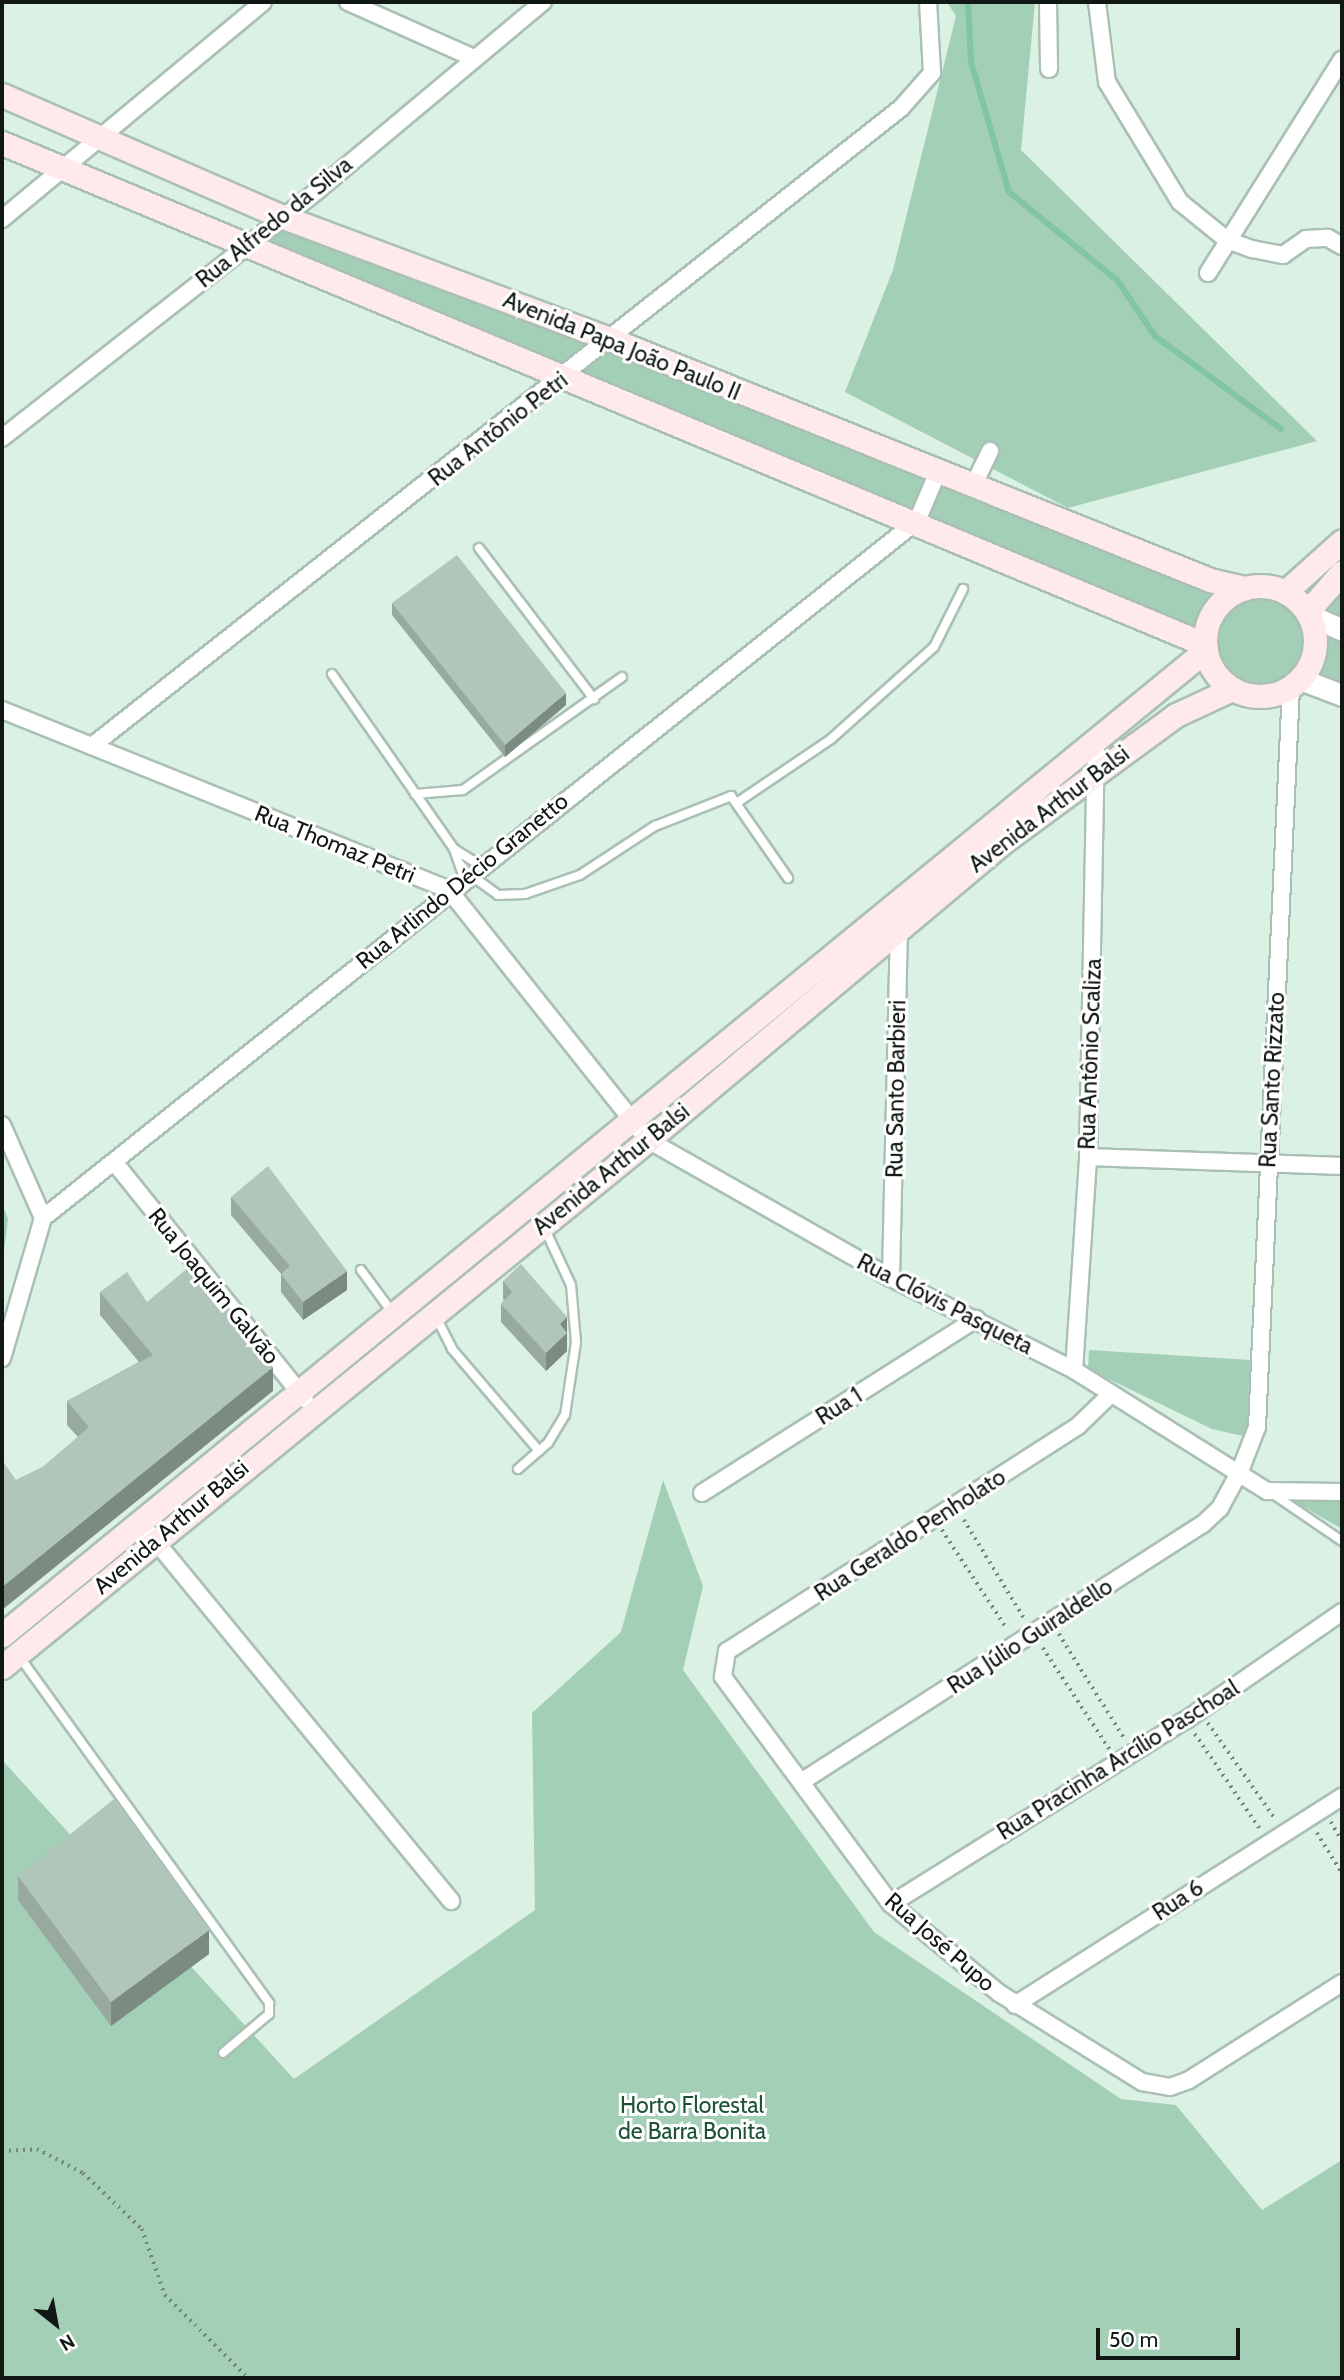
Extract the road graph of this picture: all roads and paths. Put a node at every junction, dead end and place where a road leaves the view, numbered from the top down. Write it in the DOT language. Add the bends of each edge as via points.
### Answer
graph roads {
  1 [pos="263,2"];
  2 [pos="348,2"];
  3 [pos="542,2"];
  4 [pos="928,2"];
  5 [pos="1097,2"];
  6 [pos="1047,3"];
  7 [pos="474,58"];
  8 [pos="1342,59"];
  9 [pos="1049,69"];
  10 [pos="2,95"];
  11 [pos="104,138"];
  12 [pos="2,143"];
  13 [pos="61,168"];
  14 [pos="283,217"];
  15 [pos="2,219"];
  16 [pos="1227,240"];
  17 [pos="245,246"];
  18 [pos="1342,246"];
  19 [pos="1208,273"];
  20 [pos="610,339"];
  21 [pos="565,377"];
  22 [pos="2,438"];
  23 [pos="990,451"];
  24 [pos="937,474"];
  25 [pos="973,486"];
  26 [pos="917,521"];
  27 [pos="1342,541"];
  28 [pos="479,548"];
  29 [pos="1342,572"];
  30 [pos="1244,588"];
  31 [pos="963,589"];
  32 [pos="1285,592"];
  33 [pos="1308,614"];
  34 [pos="1342,630"];
  35 [pos="1205,647"];
  36 [pos="332,674"];
  37 [pos="622,677"];
  38 [pos="1295,683"];
  39 [pos="1232,689"];
  40 [pos="1342,695"];
  41 [pos="594,699"];
  42 [pos="2,710"];
  43 [pos="1096,738"];
  44 [pos="92,746"];
  45 [pos="1098,772"];
  46 [pos="415,794"];
  47 [pos="738,802"];
  48 [pos="454,849"];
  49 [pos="471,872"];
  50 [pos="788,878"];
  51 [pos="449,890"];
  52 [pos="897,900"];
  53 [pos="900,928"];
  54 [pos="633,1121"];
  55 [pos="2,1125"];
  56 [pos="648,1140"];
  57 [pos="1088,1157"];
  58 [pos="115,1163"];
  59 [pos="1269,1164"];
  60 [pos="1342,1166"];
  61 [pos="528,1206"];
  62 [pos="43,1218"];
  63 [pos="543,1225"];
  64 [pos="361,1270"];
  65 [pos="891,1278"];
  66 [pos="433,1312"];
  67 [pos="394,1314"];
  68 [pos="976,1319"];
  69 [pos="2,1358"];
  70 [pos="1074,1370"];
  71 [pos="298,1391"];
  72 [pos="1110,1395"];
  73 [pos="313,1408"];
  74 [pos="539,1451"];
  75 [pos="518,1469"];
  76 [pos="1240,1471"];
  77 [pos="1267,1491"];
  78 [pos="1342,1492"];
  79 [pos="702,1493"];
  80 [pos="956,1506"];
  81 [pos="936,1520"];
  82 [pos="139,1521"];
  83 [pos="155,1541"];
  84 [pos="1342,1541"];
  85 [pos="1342,1612"];
  86 [pos="1052,1623"];
  87 [pos="1034,1634"];
  88 [pos="2,1635"];
  89 [pos="1017,1646"];
  90 [pos="10,1661"];
  91 [pos="723,1677"];
  92 [pos="1193,1716"];
  93 [pos="1133,1751"];
  94 [pos="1117,1760"];
  95 [pos="801,1782"];
  96 [pos="1342,1797"];
  97 [pos="1308,1819"];
  98 [pos="1285,1833"];
  99 [pos="1269,1842"];
  100 [pos="1342,1873"];
  101 [pos="451,1901"];
  102 [pos="891,1904"];
  103 [pos="1342,1983"];
  104 [pos="1015,2005"];
  105 [pos="223,2053"];
  106 [pos="2,2151"];
  107 [pos="248,2378"];
  1 -- 11 [label="street"];
  2 -- 7 [label="street"];
  3 -- 7 [label="street, Rua Alfredo da Silva"];
  4 -- 20 [label="street, Rua Antônio Petri" via="936,47 932,73 901,108"];
  5 -- 16 [label="street" via="1107,82 1127,122 1180,202"];
  6 -- 9 [label="street"];
  7 -- 14 [label="street, Rua Alfredo da Silva"];
  8 -- 16 [label="street"];
  10 -- 11 [label="main road, Avenida Papa João Paulo II"];
  11 -- 13 [label="street"];
  11 -- 14 [label="main road, Avenida Papa João Paulo II"];
  12 -- 13 [label="main road"];
  13 -- 15 [label="street"];
  13 -- 17 [label="main road"];
  14 -- 17 [label="street, Rua Alfredo da Silva"];
  14 -- 20 [label="main road, Avenida Papa João Paulo II"];
  16 -- 18 [label="street" via="1283,255 1306,239 1328,238"];
  16 -- 19 [label="street"];
  17 -- 21 [label="main road"];
  17 -- 22 [label="street, Rua Alfredo da Silva"];
  20 -- 21 [label="street, Rua Antônio Petri"];
  20 -- 24 [label="main road, Avenida Papa João Paulo II"];
  21 -- 26 [label="main road"];
  21 -- 44 [label="street, Rua Antônio Petri"];
  23 -- 25 [label="street"];
  24 -- 25 [label="main road, Avenida Papa João Paulo II"];
  24 -- 26 [label="street"];
  25 -- 30 [label="main road, Avenida Papa João Paulo II" via="1210,580"];
  26 -- 35 [label="main road"];
  26 -- 49 [label="street, Rua Arlindo Décio Granetto"];
  27 -- 32 [label="main road"];
  28 -- 41 [label="lane"];
  29 -- 33 [label="main road"];
  30 -- 32 [label="main road"];
  30 -- 35 [label="main road" via="1215,609"];
  31 -- 47 [label="lane" via="934,647 831,739"];
  32 -- 33 [label="main road"];
  33 -- 34 [label="street"];
  33 -- 38 [label="main road" via="1315,647"];
  35 -- 39 [label="main road" via="1218,677"];
  35 -- 43 [label="main road, Avenida Arthur Balsi"];
  36 -- 46 [label="lane"];
  37 -- 41 [label="lane"];
  38 -- 39 [label="main road" via="1268,696"];
  38 -- 40 [label="street"];
  38 -- 59 [label="street, Rua Santo Rizzato"];
  39 -- 45 [label="main road, Avenida Arthur Balsi" via="1175,715"];
  41 -- 46 [label="lane" via="463,790"];
  42 -- 44 [label="street, Rua Thomaz Petri"];
  43 -- 45 [label="street, Rua Antônio Scaliza"];
  43 -- 52 [label="main road, Avenida Arthur Balsi"];
  44 -- 51 [label="street, Rua Thomaz Petri"];
  45 -- 53 [label="main road, Avenida Arthur Balsi"];
  45 -- 57 [label="street, Rua Antônio Scaliza"];
  46 -- 48 [label="lane"];
  47 -- 49 [label="lane" via="731,796 655,826 580,875 525,894 498,895"];
  47 -- 50 [label="lane"];
  48 -- 49 [label="lane"];
  48 -- 49 [label="lane"];
  49 -- 51 [label="street, Rua Arlindo Décio Granetto"];
  51 -- 54 [label="street, Rua Thomaz Petri"];
  51 -- 58 [label="street, Rua Arlindo Décio Granetto"];
  52 -- 53 [label="street, Rua Santo Barbieri"];
  52 -- 54 [label="main road, Avenida Arthur Balsi"];
  53 -- 56 [label="main road, Avenida Arthur Balsi"];
  53 -- 65 [label="street, Rua Santo Barbieri"];
  54 -- 56 [label="street, Rua Thomaz Petri"];
  54 -- 61 [label="main road, Avenida Arthur Balsi"];
  55 -- 62 [label="street"];
  56 -- 63 [label="main road, Avenida Arthur Balsi"];
  56 -- 65 [label="street, Rua Clóvis Pasqueta"];
  57 -- 59 [label="street"];
  57 -- 70 [label="street, Rua Antônio Scaliza"];
  58 -- 62 [label="street, Rua Arlindo Décio Granetto"];
  58 -- 71 [label="street, Rua Joaquim Galvão"];
  59 -- 60 [label="street"];
  59 -- 76 [label="street, Rua Santo Rizzato" via="1257,1427"];
  61 -- 63 [label="main road"];
  61 -- 67 [label="main road, Avenida Arthur Balsi"];
  62 -- 69 [label="street"];
  63 -- 66 [label="main road, Avenida Arthur Balsi"];
  63 -- 74 [label="lane" via="570,1285 576,1342 565,1415"];
  64 -- 67 [label="lane"];
  65 -- 68 [label="street, Rua Clóvis Pasqueta"];
  66 -- 73 [label="main road, Avenida Arthur Balsi"];
  66 -- 74 [label="lane" via="452,1349"];
  67 -- 71 [label="main road, Avenida Arthur Balsi"];
  68 -- 70 [label="street, Rua Clóvis Pasqueta"];
  68 -- 79 [label="street, Rua 1"];
  70 -- 72 [label="street, Rua Clóvis Pasqueta"];
  71 -- 73 [label="street, Rua Joaquim Galvão"];
  71 -- 82 [label="main road, Avenida Arthur Balsi"];
  72 -- 76 [label="street, Rua Clóvis Pasqueta"];
  72 -- 80 [label="street, Rua Geraldo Penholato" via="1077,1426"];
  73 -- 83 [label="main road, Avenida Arthur Balsi"];
  74 -- 75 [label="lane"];
  76 -- 77 [label="street, Rua Clóvis Pasqueta"];
  76 -- 86 [label="street, Rua Júlio Guiraldello" via="1220,1508 1202,1525"];
  77 -- 78 [label="street"];
  77 -- 84 [label="lane"];
  80 -- 81 [label="street, Rua Geraldo Penholato"];
  80 -- 87 [label="path"];
  81 -- 89 [label="path"];
  81 -- 91 [label="street, Rua Geraldo Penholato" via="727,1651"];
  82 -- 83 [label="street"];
  82 -- 88 [label="main road, Avenida Arthur Balsi"];
  83 -- 90 [label="main road, Avenida Arthur Balsi"];
  83 -- 101 [label="street"];
  85 -- 92 [label="street, Rua Pracinha Arcílio Paschoal"];
  86 -- 87 [label="street, Rua Júlio Guiraldello"];
  86 -- 93 [label="path"];
  87 -- 89 [label="street, Rua Júlio Guiraldello"];
  87 -- 94 [label="path"];
  89 -- 95 [label="street, Rua Júlio Guiraldello"];
  90 -- 105 [label="lane" via="269,2003 269,2014"];
  91 -- 95 [label="street, Rua José Pupo"];
  92 -- 93 [label="street, Rua Pracinha Arcílio Paschoal"];
  92 -- 98 [label="path"];
  92 -- 99 [label="path"];
  93 -- 94 [label="street, Rua Pracinha Arcílio Paschoal"];
  94 -- 102 [label="street, Rua Pracinha Arcílio Paschoal"];
  95 -- 102 [label="street, Rua José Pupo"];
  96 -- 97 [label="street, Rua 6"];
  97 -- 98 [label="street, Rua 6"];
  97 -- 100 [label="path"];
  98 -- 99 [label="street, Rua 6"];
  99 -- 104 [label="street, Rua 6"];
  102 -- 104 [label="street, Rua José Pupo"];
  103 -- 104 [label="street, Rua José Pupo" via="1189,2080 1154,2087"];
  106 -- 107 [label="path" via="37,2149 83,2173 142,2229 165,2295"];
}
